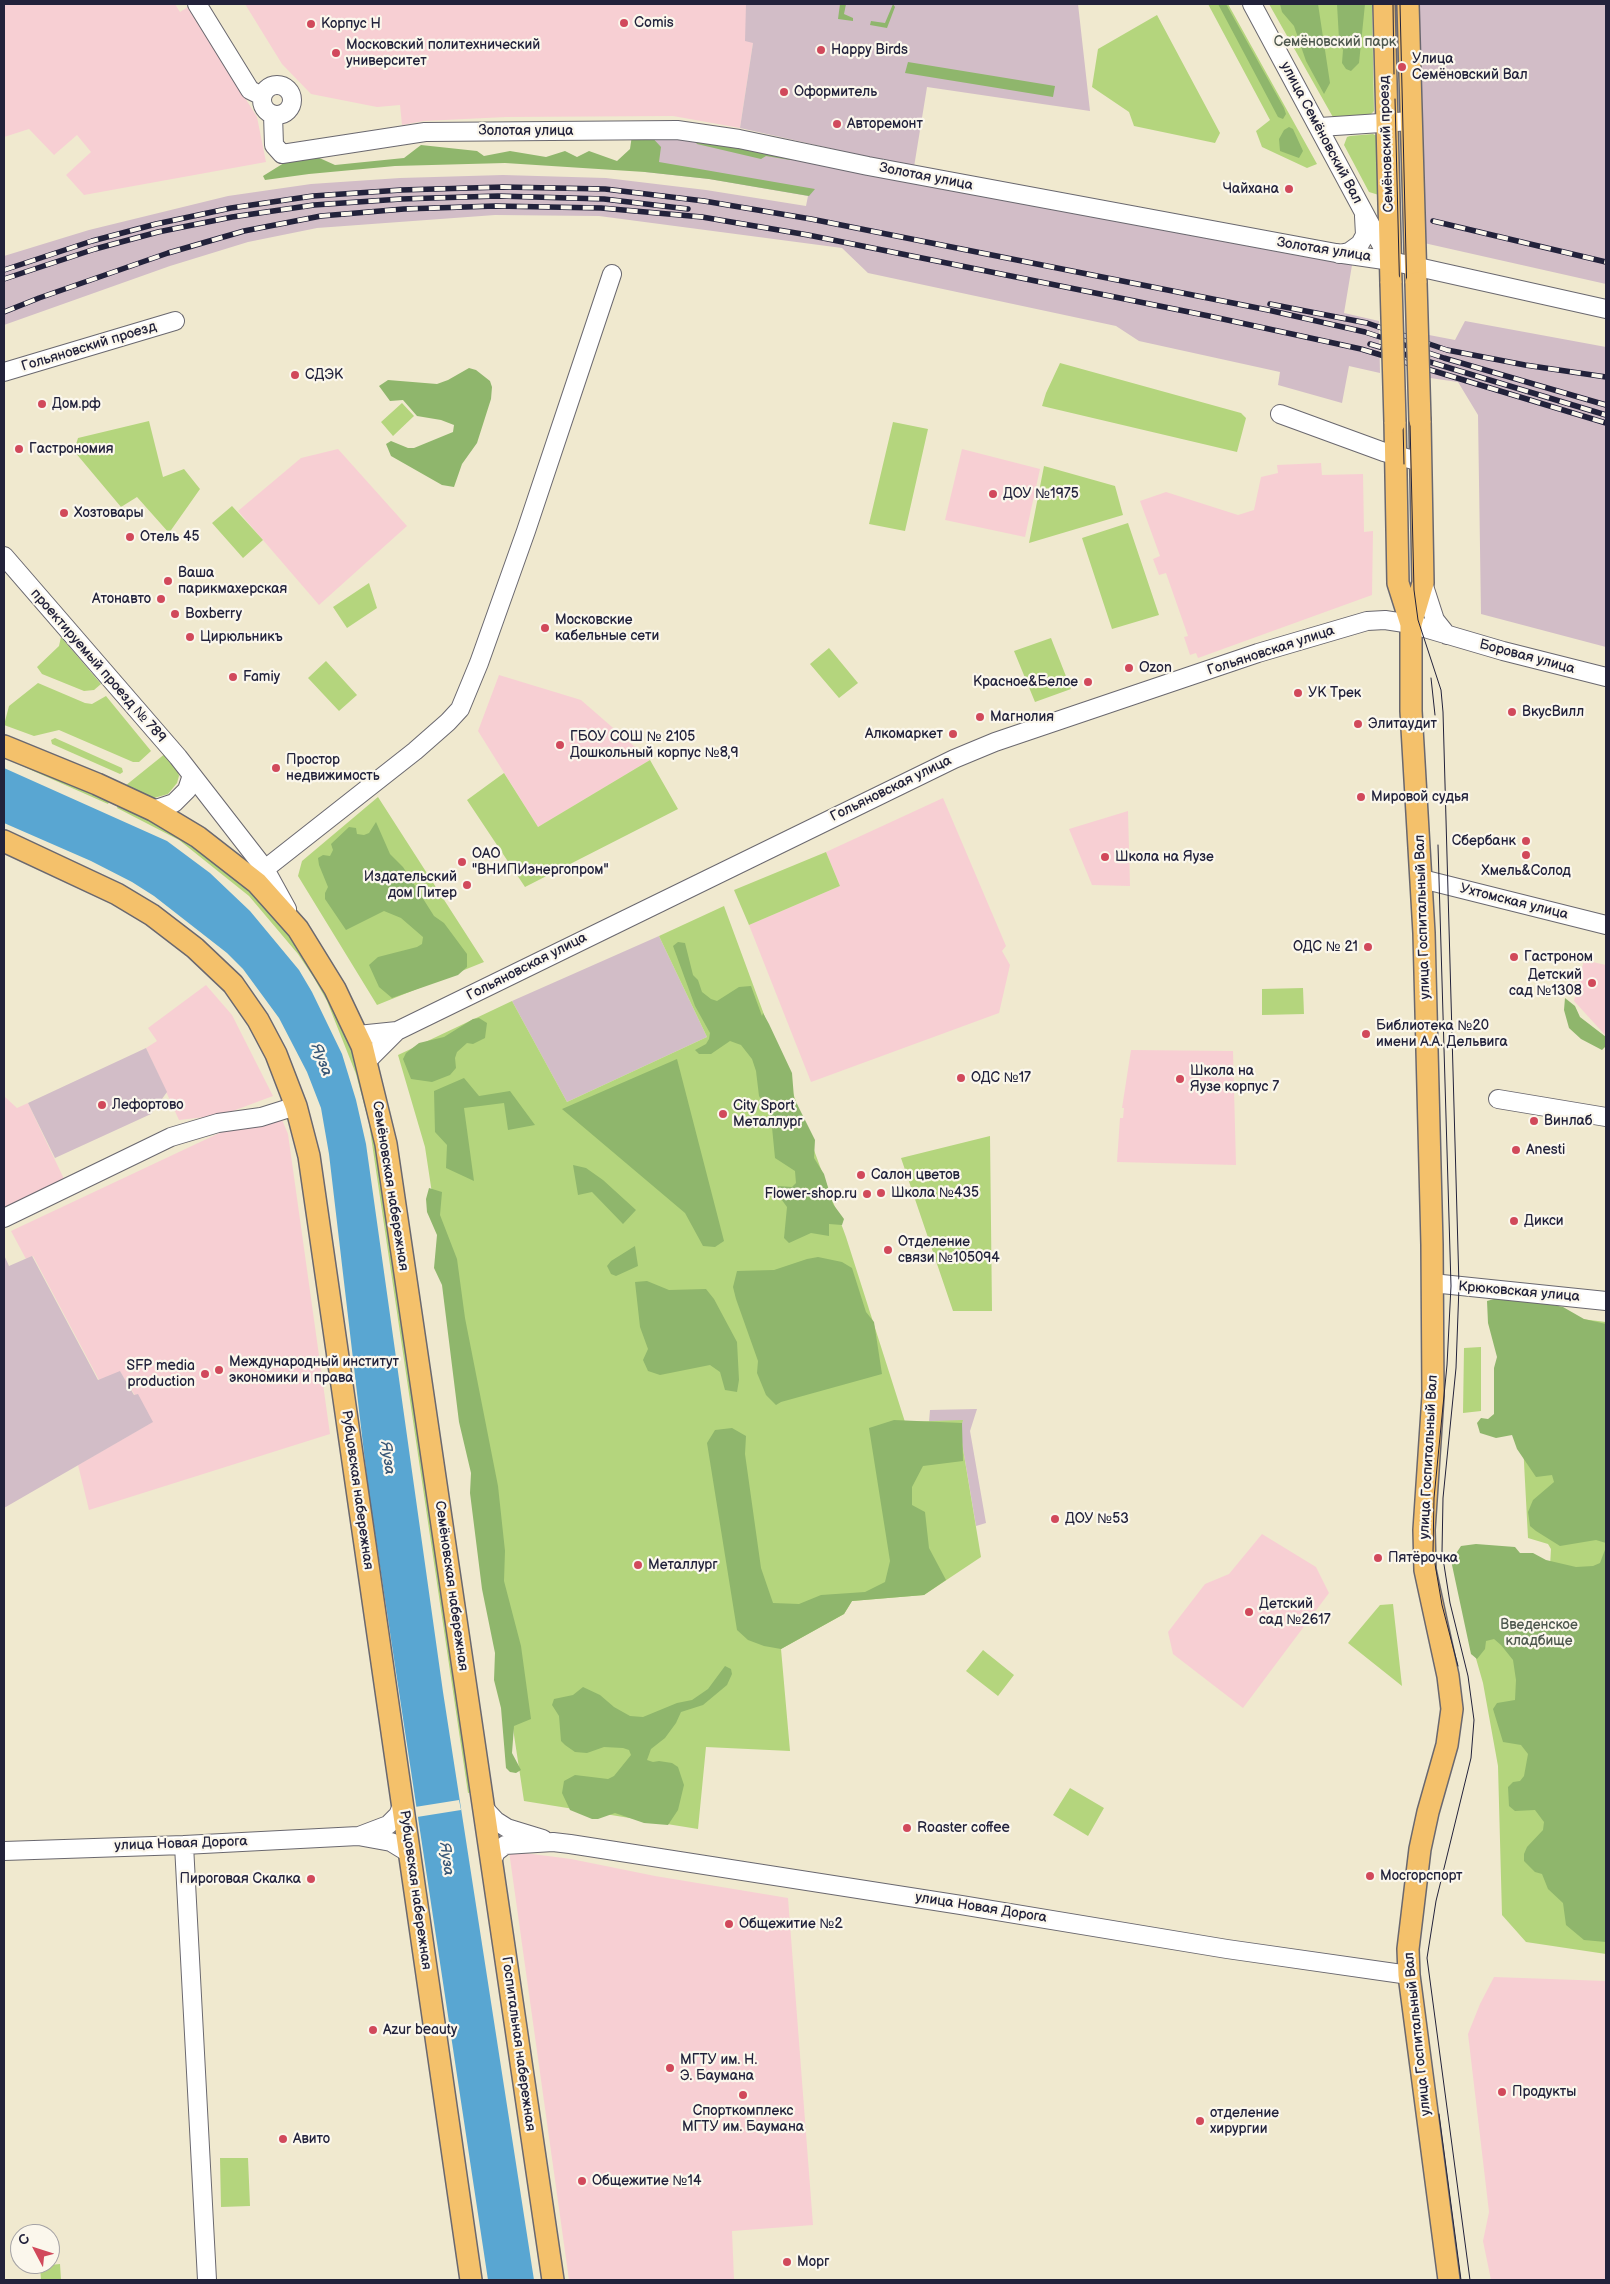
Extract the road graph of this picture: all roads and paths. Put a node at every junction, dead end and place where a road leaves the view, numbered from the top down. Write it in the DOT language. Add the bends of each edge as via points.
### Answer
graph roads {
  1 [pos="196,4"];
  2 [pos="1252,4"];
  3 [pos="1384,4"];
  4 [pos="1408,4"];
  5 [pos="262,96"];
  6 [pos="273,115"];
  7 [pos="1411,121"];
  8 [pos="1387,123"];
  9 [pos="1320,127"];
  10 [pos="1363,210"];
  11 [pos="1338,254"];
  12 [pos="1391,261"];
  13 [pos="612,274"];
  14 [pos="1416,275"];
  15 [pos="1606,309"];
  16 [pos="174,321"];
  17 [pos="4,372"];
  18 [pos="1280,414"];
  19 [pos="1420,421"];
  20 [pos="1395,422"];
  21 [pos="1396,455"];
  22 [pos="1420,462"];
  23 [pos="4,556"];
  24 [pos="1423,583"];
  25 [pos="1411,624"];
  26 [pos="1447,635"];
  27 [pos="1606,677"];
  28 [pos="4,746"];
  29 [pos="192,775"];
  30 [pos="153,810"];
  31 [pos="4,841"];
  32 [pos="265,869"];
  33 [pos="1422,879"];
  34 [pos="1606,925"];
  35 [pos="298,929"];
  36 [pos="396,1031"];
  37 [pos="358,1036"];
  38 [pos="368,1061"];
  39 [pos="1498,1099"];
  40 [pos="296,1106"];
  41 [pos="1606,1116"];
  42 [pos="4,1218"];
  43 [pos="1432,1284"];
  44 [pos="1606,1301"];
  45 [pos="402,1806"];
  46 [pos="483,1807"];
  47 [pos="358,1836"];
  48 [pos="553,1842"];
  49 [pos="184,1845"];
  50 [pos="4,1851"];
  51 [pos="409,1853"];
  52 [pos="491,1863"];
  53 [pos="1409,1975"];
  54 [pos="207,2280"];
  55 [pos="471,2280"];
  56 [pos="553,2280"];
  57 [pos="1449,2280"];
  1 -- 5 [label="street, Золотая улица" via="250,90"];
  2 -- 9 [label="street, улица Семёновский Вал"];
  3 -- 8 [label="main road, Семёновский проезд"];
  4 -- 7 [label="main road, Семёновский проезд"];
  5 -- 6 [label="street, Золотая улица" via="264,108"];
  5 -- 6 [label="street" via="274,84 290,90 291,107 283,114"];
  6 -- 11 [label="street, Золотая улица" via="274,145 282,154 425,132 677,130 739,139"];
  7 -- 8 [label="street"];
  7 -- 14 [label="main road, Семёновский проезд"];
  8 -- 9 [label="street"];
  8 -- 12 [label="main road, Семёновский проезд"];
  9 -- 10 [label="street, улица Семёновский Вал"];
  10 -- 11 [label="street" via="1365,235 1356,248"];
  10 -- 12 [label="street, улица Семёновский Вал"];
  11 -- 12 [label="street, Золотая улица"];
  12 -- 14 [label="street, Золотая улица"];
  12 -- 20 [label="main road, Семёновский проезд, bridge"];
  13 -- 32 [label="street" via="480,663 460,709 415,751"];
  14 -- 15 [label="street, Золотая улица"];
  14 -- 19 [label="main road, Семёновский проезд, bridge"];
  16 -- 17 [label="street, Гольяновский проезд"];
  18 -- 21 [label="street"];
  19 -- 22 [label="main road, улица Госпитальный Вал"];
  20 -- 21 [label="main road, улица Госпитальный Вал"];
  21 -- 22 [label="street"];
  21 -- 25 [label="main road, улица Госпитальный Вал" via="1398,583"];
  22 -- 24 [label="main road, улица Госпитальный Вал"];
  23 -- 29 [label="street, проектируемый проезд № 789"];
  24 -- 25 [label="main road, улица Госпитальный Вал"];
  24 -- 26 [label="street" via="1435,620"];
  25 -- 26 [label="street, Боровая улица"];
  25 -- 33 [label="main road, улица Госпитальный Вал" via="1411,710"];
  25 -- 36 [label="street, Гольяновская улица" via="1367,621 1258,653 995,742 866,800"];
  26 -- 27 [label="street, Боровая улица"];
  28 -- 30 [label="main road, Семёновская набережная"];
  29 -- 30 [label="street" via="187,790 174,803"];
  29 -- 32 [label="street, проектируемый проезд № 789"];
  30 -- 35 [label="main road, Семёновская набережная" via="198,837 257,883"];
  31 -- 40 [label="main road, Рубцовская набережная" via="117,894 152,915 195,948 233,984 258,1020 276,1054"];
  32 -- 35 [label="street, проектируемый проезд № 789"];
  33 -- 34 [label="street, Ухтомская улица"];
  33 -- 43 [label="main road, улица Госпитальный Вал"];
  35 -- 37 [label="main road, Семёновская набережная" via="335,989"];
  36 -- 37 [label="street, Гольяновская улица"];
  36 -- 38 [label="street, Гольяновская улица"];
  37 -- 38 [label="main road, Семёновская набережная"];
  38 -- 46 [label="main road, Семёновская набережная" via="386,1144"];
  39 -- 41 [label="street"];
  40 -- 42 [label="street" via="171,1137"];
  40 -- 45 [label="main road, Рубцовская набережная" via="309,1156"];
  43 -- 44 [label="street, Крюковская улица" via="1480,1286"];
  43 -- 53 [label="main road, улица Госпитальный Вал" via="1433,1396 1424,1530 1425,1570 1452,1709 1447,1745 1420,1849 1408,1949"];
  45 -- 47 [label="street, улица Новая Дорога" via="388,1825"];
  45 -- 51 [label="main road, Рубцовская набережная"];
  46 -- 48 [label="street, улица Новая Дорога" via="507,1828"];
  46 -- 52 [label="main road, Госпитальная набережная"];
  47 -- 49 [label="street, улица Новая Дорога"];
  47 -- 51 [label="street, улица Новая Дорога" via="391,1842"];
  48 -- 52 [label="street, улица Новая Дорога" via="505,1845 496,1852"];
  48 -- 53 [label="street, улица Новая Дорога"];
  49 -- 50 [label="street, улица Новая Дорога"];
  49 -- 54 [label="street"];
  51 -- 55 [label="main road, Рубцовская набережная"];
  52 -- 56 [label="main road, Госпитальная набережная"];
  53 -- 57 [label="main road, улица Госпитальный Вал"];
}
